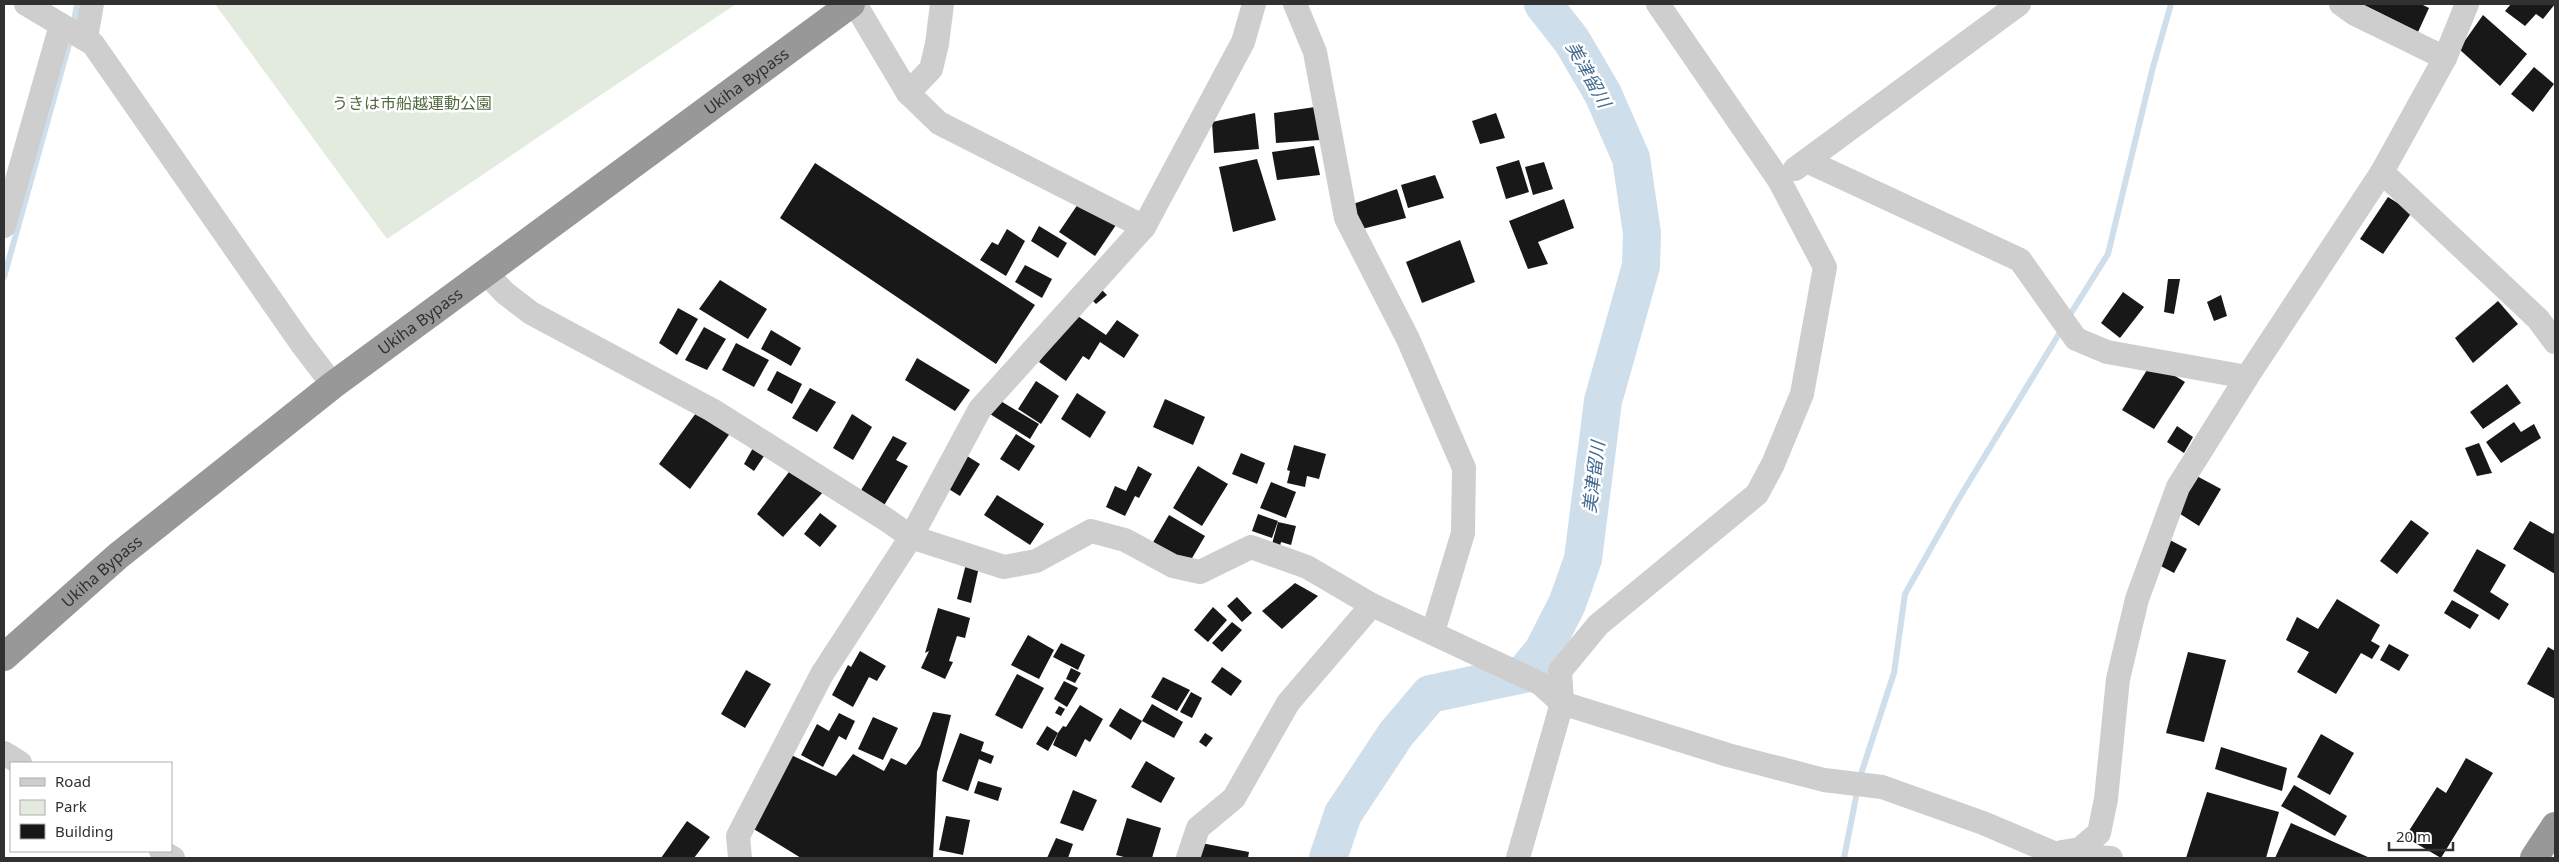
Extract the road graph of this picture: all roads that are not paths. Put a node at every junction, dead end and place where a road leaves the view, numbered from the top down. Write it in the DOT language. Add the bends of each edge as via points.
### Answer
graph roads {
  1 [pos="26,4"];
  2 [pos="92,4"];
  3 [pos="851,4"];
  4 [pos="855,4"];
  5 [pos="942,4"];
  6 [pos="1254,4"];
  7 [pos="1295,4"];
  8 [pos="1658,4"];
  9 [pos="2019,4"];
  10 [pos="2341,4"];
  11 [pos="2467,4"];
  12 [pos="73,32"];
  13 [pos="2445,58"];
  14 [pos="908,93"];
  15 [pos="1807,161"];
  16 [pos="2382,172"];
  17 [pos="1779,180"];
  18 [pos="4,226"];
  19 [pos="1144,227"];
  20 [pos="486,273"];
  21 [pos="2555,342"];
  22 [pos="2247,377"];
  23 [pos="333,385"];
  24 [pos="910,537"];
  25 [pos="1372,605"];
  26 [pos="1433,632"];
  27 [pos="4,657"];
  28 [pos="1562,703"];
  29 [pos="4,753"];
  30 [pos="18,762"];
  31 [pos="2555,826"];
  32 [pos="2055,856"];
  33 [pos="740,858"];
  34 [pos="1188,858"];
  35 [pos="1518,858"];
  36 [pos="2111,858"];
  37 [pos="2534,858"];
  1 -- 12 [label="street"];
  2 -- 12 [label="street"];
  3 -- 20 [label="highway, Ukiha Bypass"];
  4 -- 14 [label="street"];
  5 -- 14 [label="street" via="931,69"];
  6 -- 19 [label="street" via="1243,42"];
  7 -- 26 [label="street" via="1316,52 1346,218 1408,339 1464,468 1463,533"];
  8 -- 17 [label="street"];
  9 -- 15 [label="street"];
  10 -- 13 [label="street"];
  11 -- 13 [label="street"];
  12 -- 18 [label="street"];
  12 -- 23 [label="street" via="93,44"];
  13 -- 16 [label="street"];
  14 -- 19 [label="street" via="939,122"];
  15 -- 17 [label="street"];
  15 -- 22 [label="street" via="2020,260 2076,339 2107,352"];
  16 -- 21 [label="street" via="2538,319"];
  16 -- 22 [label="street"];
  17 -- 28 [label="street" via="1825,267 1802,394 1773,464 1757,494 1598,625 1560,671"];
  19 -- 24 [label="street" via="980,409"];
  20 -- 23 [label="highway, Ukiha Bypass"];
  20 -- 24 [label="street" via="505,293 531,312 712,410"];
  22 -- 32 [label="street" via="2178,487 2136,599 2118,679 2106,799 2099,833 2080,848"];
  23 -- 27 [label="highway, Ukiha Bypass" via="118,556"];
  24 -- 25 [label="street" via="1004,567 1036,561 1091,531 1125,540 1173,566 1200,572 1251,547 1307,567"];
  24 -- 33 [label="street" via="822,674 738,836"];
  25 -- 26 [label="street"];
  25 -- 34 [label="street" via="1288,703 1234,798 1198,828"];
  26 -- 28 [label="street" via="1541,684"];
  28 -- 32 [label="street" via="1728,755 1824,780 1882,787 1974,820"];
  28 -- 35 [label="street"];
  29 -- 30 [label="street"];
  31 -- 37 [label="highway"];
  32 -- 36 [label="street"];
}
